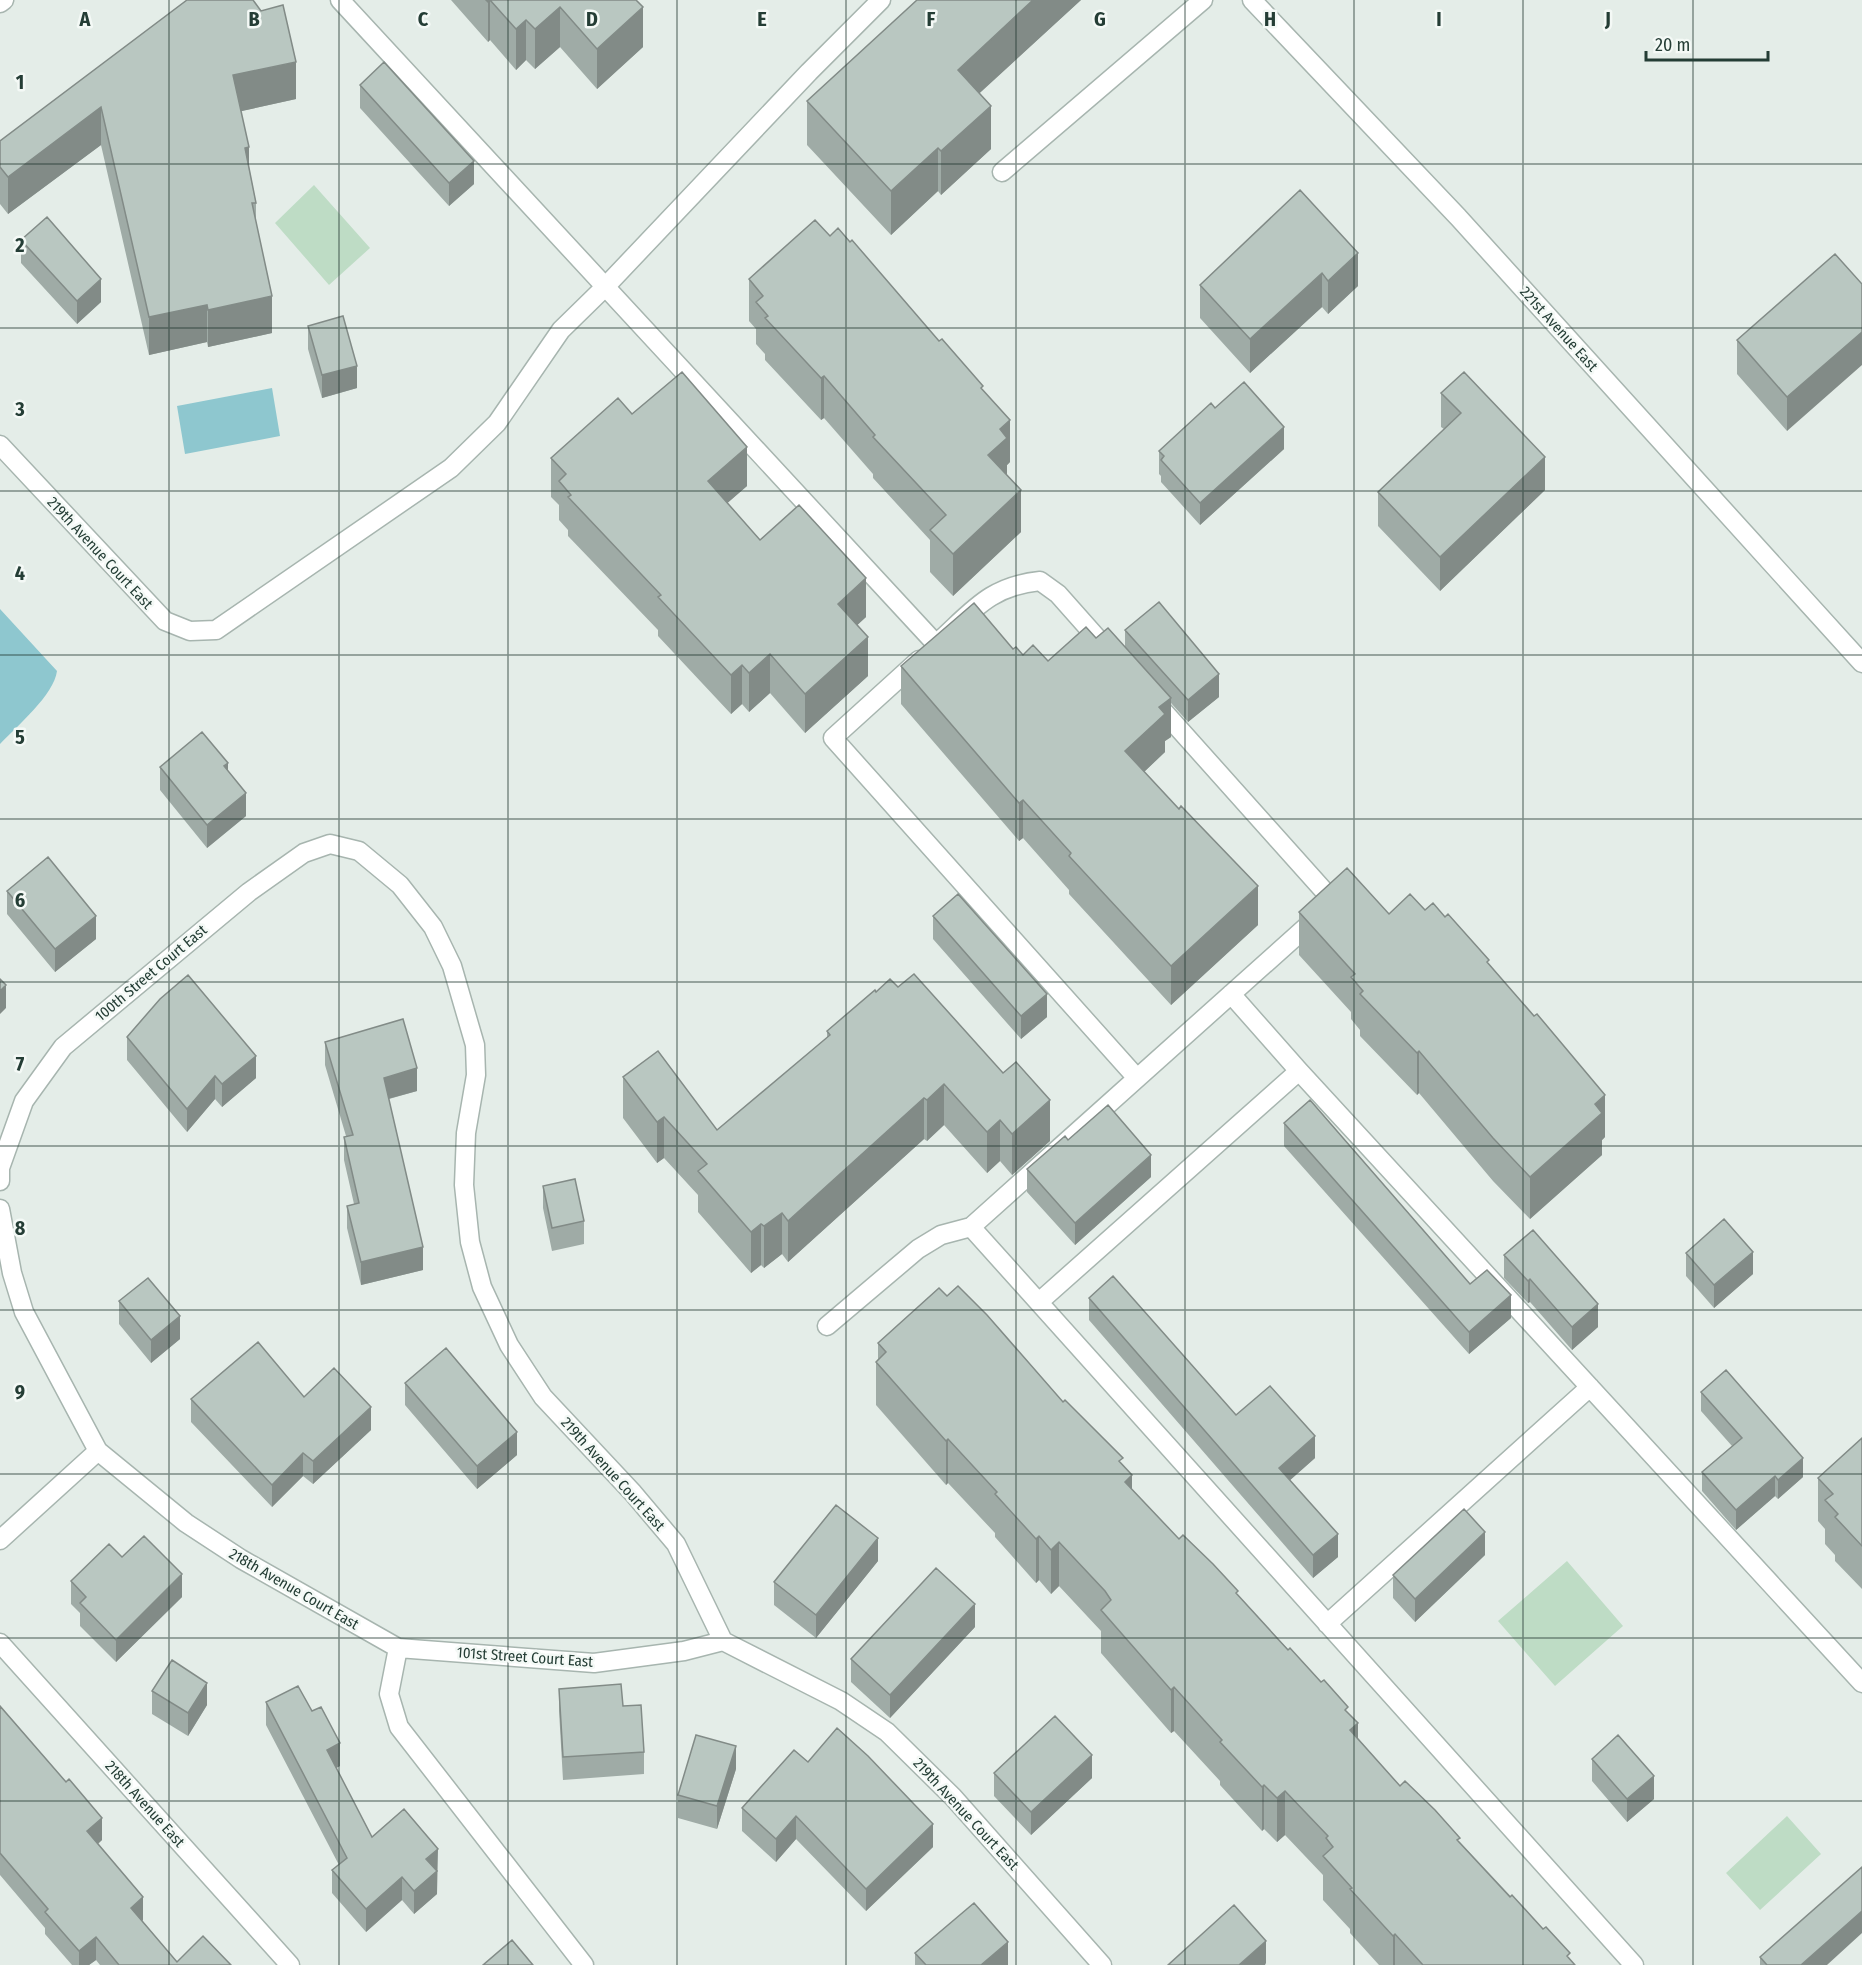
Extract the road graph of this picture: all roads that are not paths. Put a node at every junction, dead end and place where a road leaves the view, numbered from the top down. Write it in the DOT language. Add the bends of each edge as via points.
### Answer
graph roads {
  1 [pos="4,0"];
  2 [pos="340,0"];
  3 [pos="881,0"];
  4 [pos="1203,0"];
  5 [pos="1252,0"];
  6 [pos="0,3"];
  7 [pos="1002,172"];
  8 [pos="606,286"];
  9 [pos="0,445"];
  10 [pos="936,644"];
  11 [pos="1862,663"];
  12 [pos="1129,673"];
  13 [pos="1144,691"];
  14 [pos="359,851"];
  15 [pos="1232,994"];
  16 [pos="1299,1071"];
  17 [pos="1136,1077"];
  18 [pos="0,1168"];
  19 [pos="0,1181"];
  20 [pos="0,1209"];
  21 [pos="971,1227"];
  22 [pos="1039,1302"];
  23 [pos="827,1326"];
  24 [pos="1590,1388"];
  25 [pos="98,1451"];
  26 [pos="0,1540"];
  27 [pos="1327,1624"];
  28 [pos="723,1641"];
  29 [pos="0,1643"];
  30 [pos="398,1648"];
  31 [pos="1862,1683"];
  32 [pos="290,1965"];
  33 [pos="584,1965"];
  34 [pos="1102,1965"];
  35 [pos="1634,1965"];
  1 -- 6 [label="street"];
  2 -- 8 [label="street"];
  3 -- 8 [label="street"];
  4 -- 7 [label="street"];
  5 -- 11 [label="street, 221st Avenue East" via="1458,217"];
  8 -- 9 [label="street, 219th Avenue Court East" via="561,330 497,423 451,468 216,630 190,631 165,621"];
  8 -- 10 [label="street"];
  10 -- 12 [label="street" via="992,594 1015,584 1040,581 1058,594"];
  10 -- 17 [label="street" via="833,738"];
  13 -- 15 [label="street" via="1334,902"];
  14 -- 18 [label="street, 100th Street Court East" via="330,844 304,853 241,899 63,1047 24,1101"];
  14 -- 28 [label="street, 219th Avenue Court East" via="400,885 434,927 452,966 475,1045 476,1075 466,1133 464,1185 470,1242 482,1287 509,1345 543,1397 676,1544"];
  15 -- 16 [label="street"];
  15 -- 17 [label="street"];
  16 -- 22 [label="street"];
  16 -- 24 [label="street"];
  17 -- 21 [label="street"];
  18 -- 19 [label="street"];
  20 -- 25 [label="street, 218th Avenue Court East" via="24,1312"];
  21 -- 22 [label="street"];
  21 -- 23 [label="street" via="941,1235 918,1249"];
  22 -- 27 [label="street"];
  24 -- 27 [label="street"];
  24 -- 31 [label="street"];
  25 -- 26 [label="street"];
  25 -- 30 [label="street, 218th Avenue Court East" via="186,1523 241,1559"];
  27 -- 35 [label="street"];
  28 -- 30 [label="street, 101st Street Court East" via="684,1651 594,1663"];
  28 -- 34 [label="street, 219th Avenue Court East" via="841,1701 887,1732 953,1797"];
  29 -- 32 [label="street, 218th Avenue East"];
  30 -- 33 [label="street" via="389,1694 399,1727"];
}
